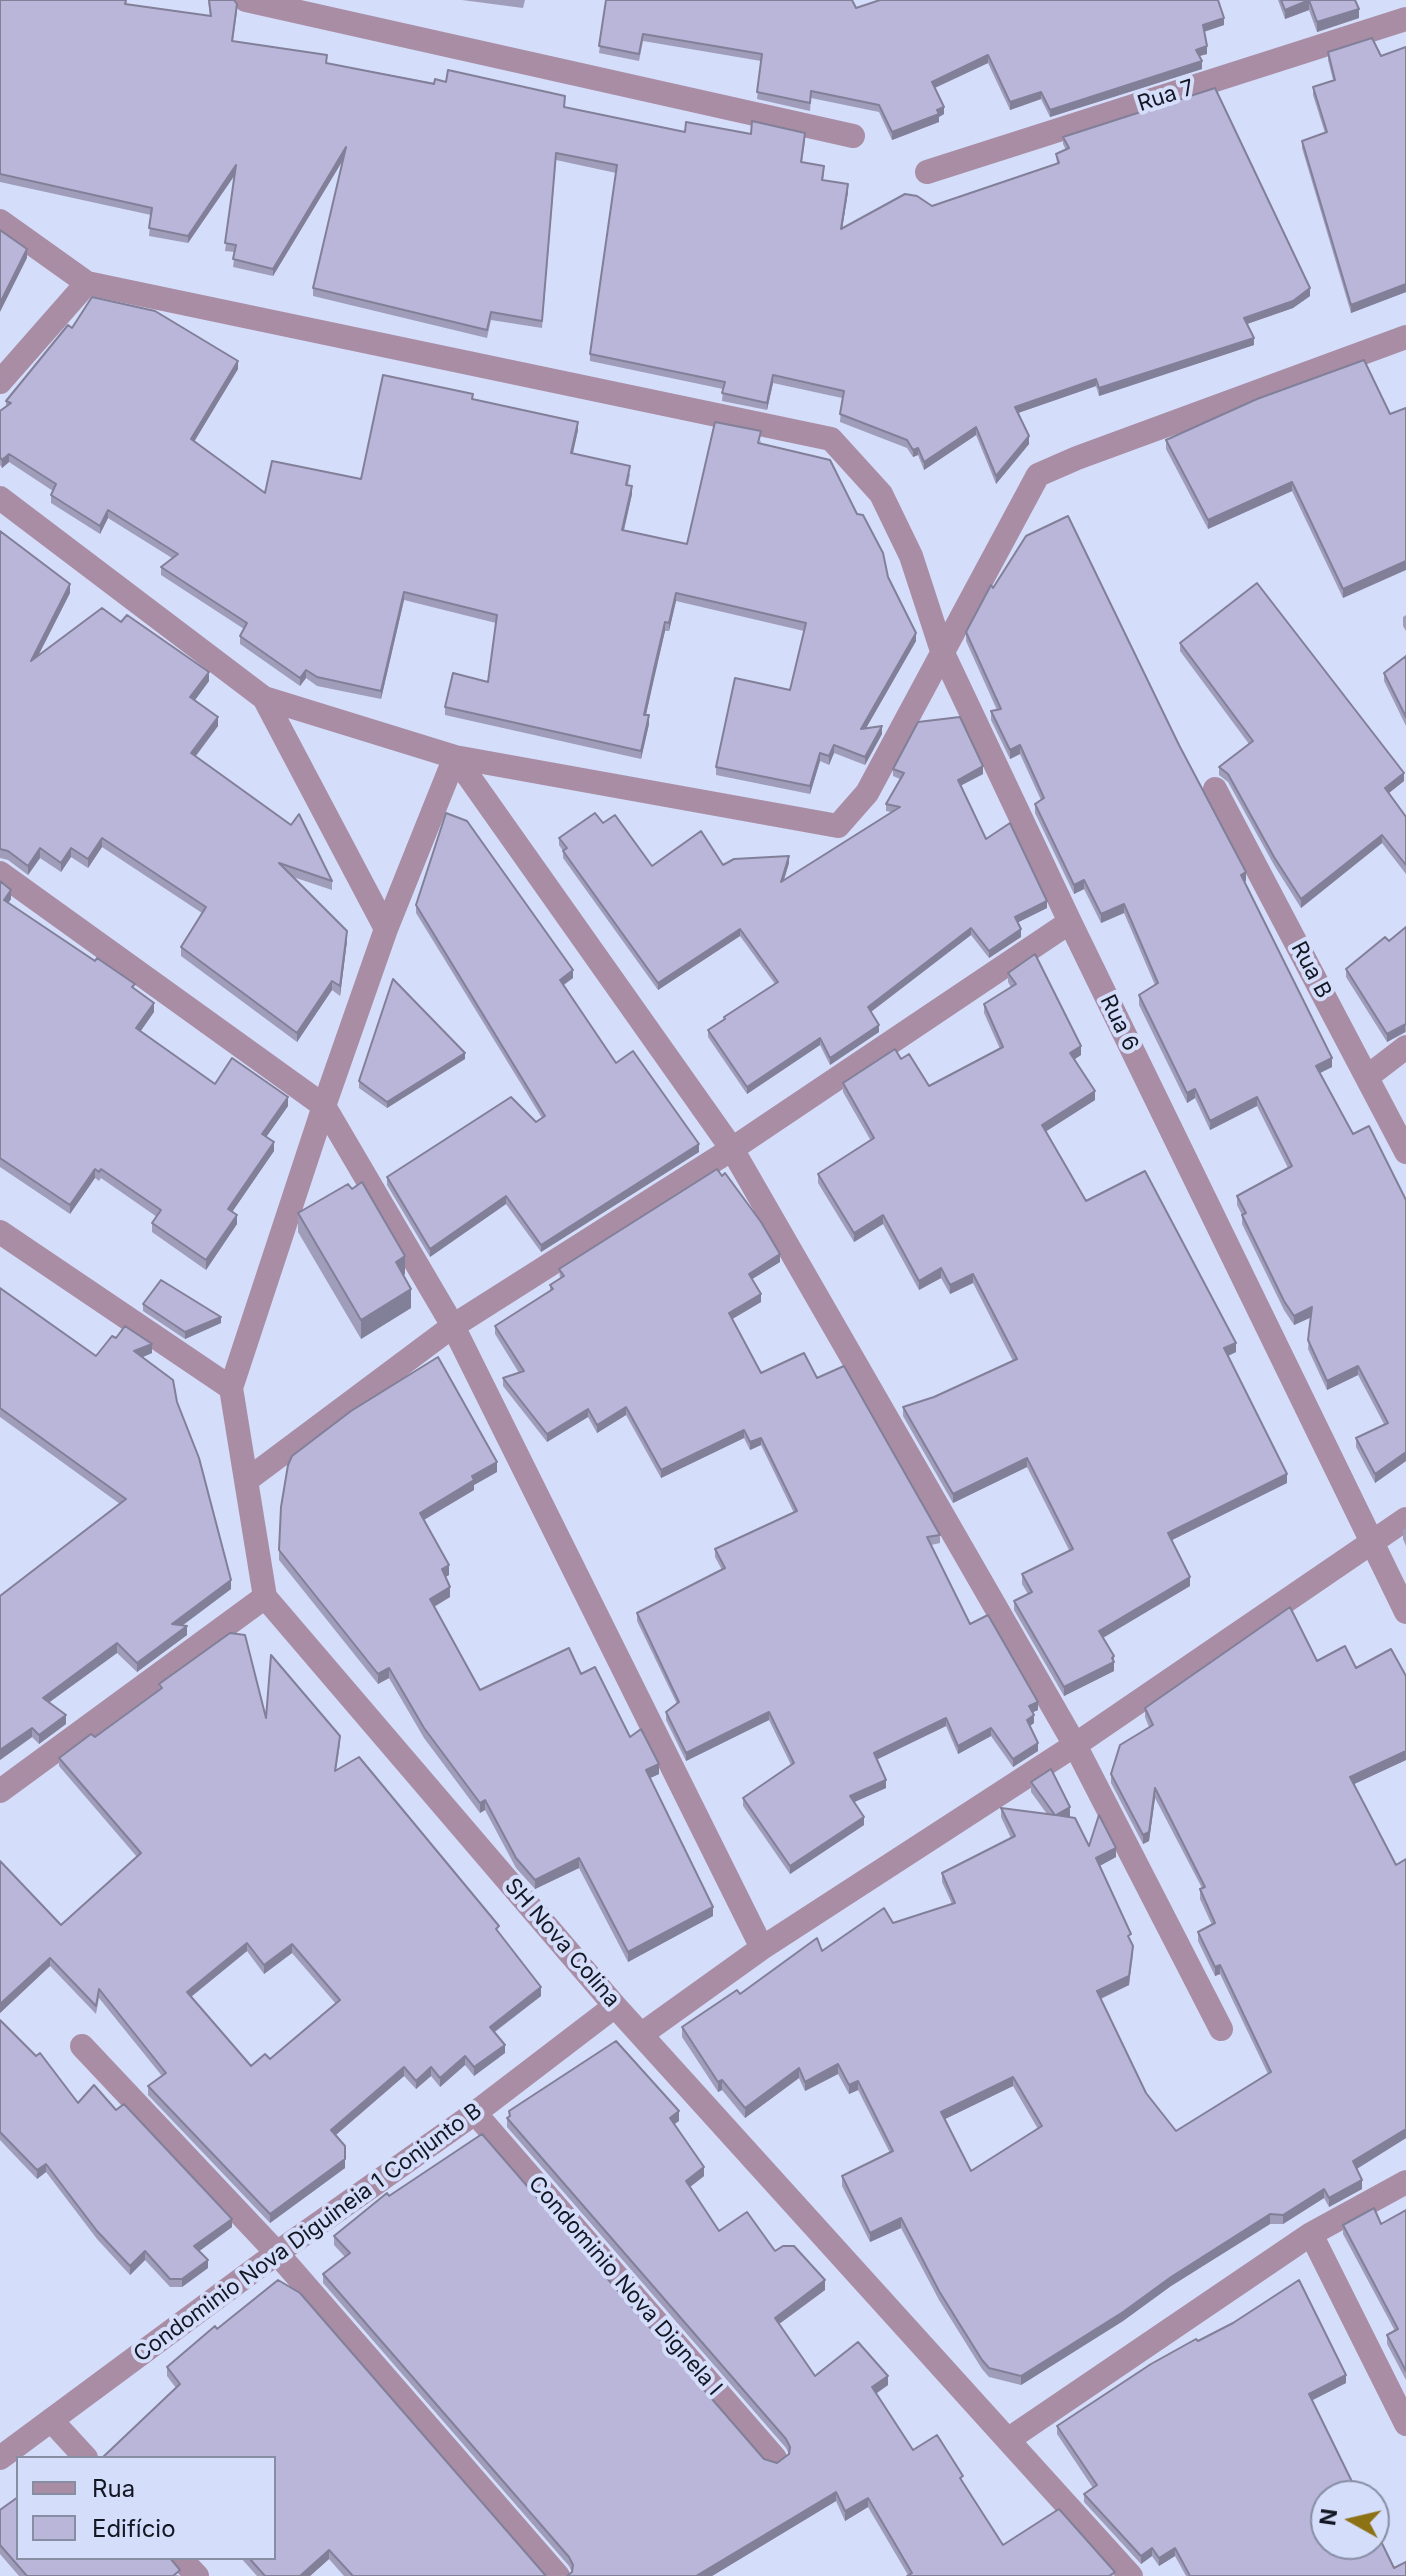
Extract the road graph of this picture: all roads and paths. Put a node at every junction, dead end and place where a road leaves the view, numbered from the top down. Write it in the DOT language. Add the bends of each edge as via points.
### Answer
graph roads {
  1 [pos="246,0"];
  2 [pos="1406,19"];
  3 [pos="853,136"];
  4 [pos="927,172"];
  5 [pos="0,221"];
  6 [pos="87,283"];
  7 [pos="1406,337"];
  8 [pos="0,382"];
  9 [pos="0,498"];
  10 [pos="942,651"];
  11 [pos="264,698"];
  12 [pos="455,757"];
  13 [pos="1215,789"];
  14 [pos="0,873"];
  15 [pos="1070,922"];
  16 [pos="386,929"];
  17 [pos="1406,1047"];
  18 [pos="1367,1077"];
  19 [pos="324,1106"];
  20 [pos="732,1149"];
  21 [pos="1406,1152"];
  22 [pos="0,1232"];
  23 [pos="453,1326"];
  24 [pos="231,1388"];
  25 [pos="247,1480"];
  26 [pos="1406,1519"];
  27 [pos="1373,1542"];
  28 [pos="265,1597"];
  29 [pos="1406,1612"];
  30 [pos="1075,1745"];
  31 [pos="0,1791"];
  32 [pos="762,1948"];
  33 [pos="615,2006"];
  34 [pos="1221,2029"];
  35 [pos="642,2034"];
  36 [pos="82,2046"];
  37 [pos="475,2113"];
  38 [pos="1406,2182"];
  39 [pos="1311,2234"];
  40 [pos="277,2253"];
  41 [pos="51,2420"];
  42 [pos="1406,2424"];
  43 [pos="1009,2439"];
  44 [pos="84,2456"];
  45 [pos="0,2458"];
  46 [pos="775,2458"];
  47 [pos="182,2560"];
  48 [pos="197,2576"];
  49 [pos="558,2576"];
  50 [pos="1131,2576"];
  1 -- 3 [label="street"];
  2 -- 4 [label="street, Rua 7"];
  5 -- 6 [label="street"];
  6 -- 8 [label="street"];
  6 -- 10 [label="street, Rua 6" via="831,439 881,494 911,556"];
  7 -- 10 [label="street" via="1038,475"];
  9 -- 11 [label="street"];
  10 -- 12 [label="street" via="867,793 838,826"];
  10 -- 15 [label="street, Rua 6"];
  11 -- 12 [label="street"];
  11 -- 16 [label="street"];
  12 -- 16 [label="street"];
  12 -- 20 [label="street"];
  13 -- 18 [label="street, Rua B"];
  14 -- 19 [label="street"];
  15 -- 20 [label="street"];
  15 -- 27 [label="street, Rua 6"];
  16 -- 19 [label="street"];
  17 -- 18 [label="street"];
  18 -- 21 [label="street, Rua B"];
  19 -- 23 [label="street"];
  19 -- 24 [label="street"];
  20 -- 23 [label="street"];
  20 -- 30 [label="street"];
  22 -- 24 [label="street"];
  23 -- 25 [label="street"];
  23 -- 32 [label="street"];
  24 -- 25 [label="street"];
  25 -- 28 [label="street"];
  26 -- 27 [label="street"];
  27 -- 29 [label="street, Rua 6"];
  27 -- 30 [label="street"];
  28 -- 31 [label="street"];
  28 -- 33 [label="street, SH Nova Colina"];
  30 -- 32 [label="street"];
  30 -- 34 [label="street"];
  32 -- 35 [label="street"];
  33 -- 35 [label="street, SH Nova Colina"];
  33 -- 37 [label="street, Condominio Nova Diguineia 1 Conjunto B"];
  35 -- 43 [label="street, SH Nova Colina"];
  36 -- 40 [label="street"];
  37 -- 40 [label="street, Condominio Nova Diguineia 1 Conjunto B"];
  37 -- 46 [label="street, Condominio Nova Dignela I"];
  38 -- 39 [label="street"];
  39 -- 42 [label="street"];
  39 -- 43 [label="street"];
  40 -- 41 [label="street, Condominio Nova Diguineia 1 Conjunto B"];
  40 -- 49 [label="street"];
  41 -- 44 [label="street"];
  41 -- 45 [label="street, Condominio Nova Diguineia 1 Conjunto B"];
  43 -- 50 [label="street, SH Nova Colina"];
  47 -- 48 [label="street"];
}
